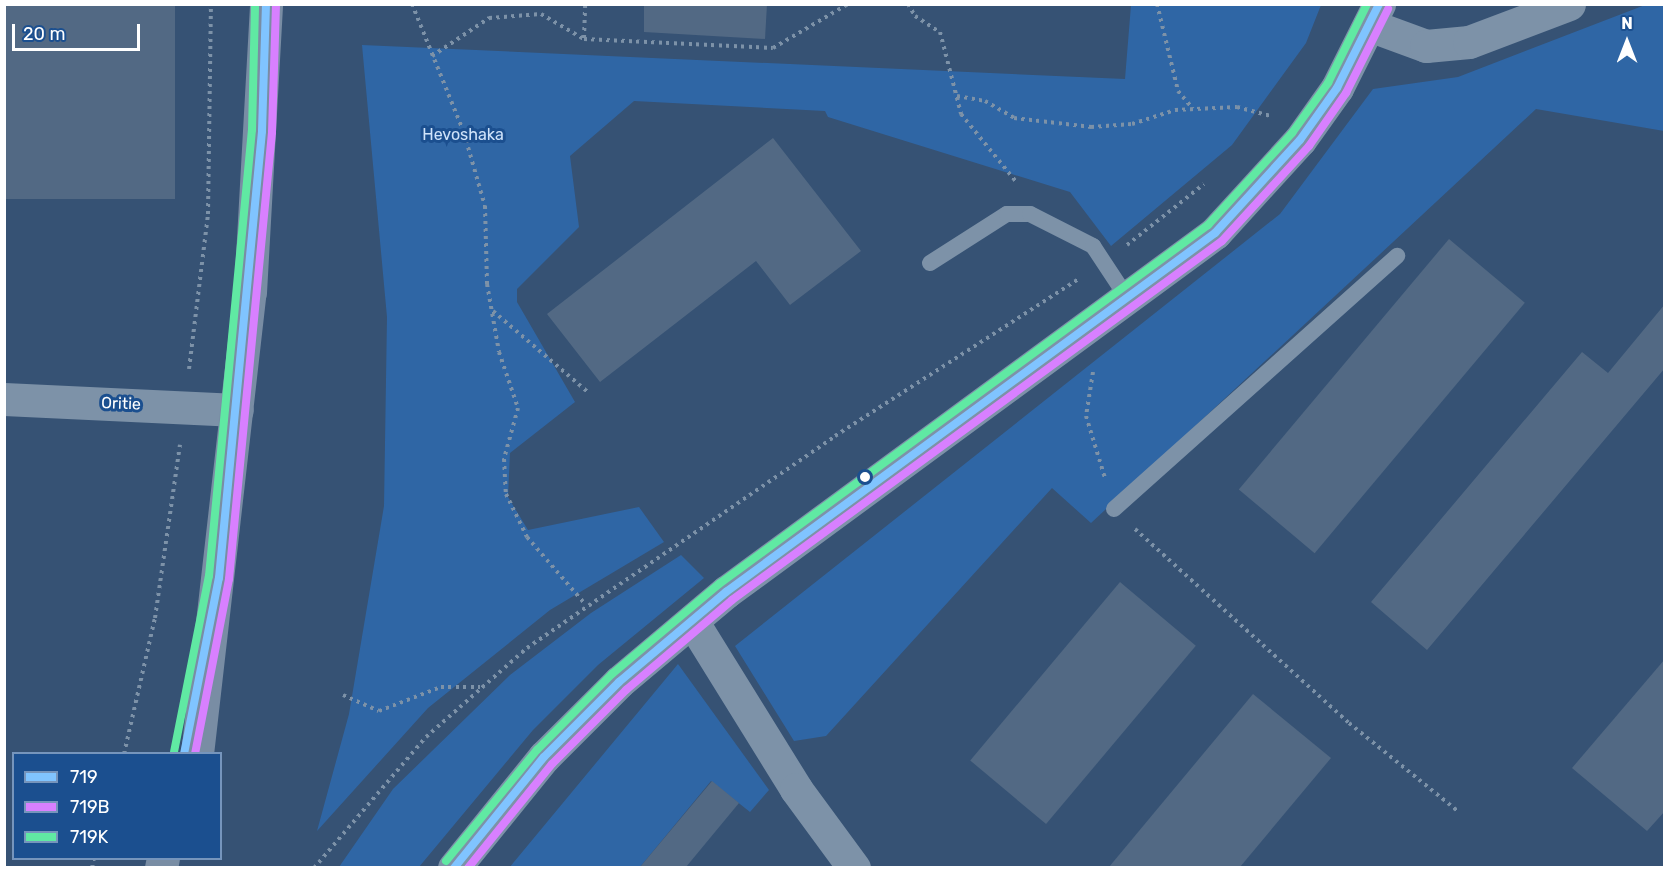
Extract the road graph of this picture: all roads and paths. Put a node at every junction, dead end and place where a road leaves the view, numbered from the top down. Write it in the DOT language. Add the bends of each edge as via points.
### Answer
graph roads {
  1 [pos="211,4"];
  2 [pos="266,4"];
  3 [pos="412,4"];
  4 [pos="585,4"];
  5 [pos="848,4"];
  6 [pos="908,4"];
  7 [pos="1157,4"];
  8 [pos="1569,4"];
  9 [pos="1374,15"];
  10 [pos="584,39"];
  11 [pos="432,56"];
  12 [pos="957,96"];
  13 [pos="1193,109"];
  14 [pos="1278,111"];
  15 [pos="1272,116"];
  16 [pos="1265,126"];
  17 [pos="1215,176"];
  18 [pos="1030,214"];
  19 [pos="1397,256"];
  20 [pos="1104,262"];
  21 [pos="930,263"];
  22 [pos="1128,299"];
  23 [pos="492,311"];
  24 [pos="1093,324"];
  25 [pos="588,392"];
  26 [pos="4,399"];
  27 [pos="183,407"];
  28 [pos="237,410"];
  29 [pos="1114,509"];
  30 [pos="219,578"];
  31 [pos="585,604"];
  32 [pos="692,621"];
  33 [pos="481,687"];
  34 [pos="343,695"];
  35 [pos="124,752"];
  36 [pos="184,752"];
  37 [pos="197,752"];
  38 [pos="1459,812"];
  39 [pos="314,867"];
  40 [pos="454,867"];
  41 [pos="854,867"];
  1 -- 27 [label="path" via="208,214"];
  2 -- 28 [label="main road" via="261,142"];
  3 -- 11 [label="path"];
  4 -- 10 [label="path"];
  5 -- 10 [label="path" via="773,48"];
  6 -- 12 [label="path" via="915,16 940,32"];
  7 -- 13 [label="path" via="1178,91"];
  8 -- 9 [label="street" via="1469,42 1426,46"];
  9 -- 22 [label="street" via="1337,88 1267,180 1215,233"];
  10 -- 11 [label="path" via="550,17 511,15 472,27"];
  11 -- 23 [label="path" via="464,133 484,206"];
  12 -- 13 [label="path" via="985,101 1014,118 1091,127"];
  12 -- 18 [label="path" via="961,114 1012,173"];
  13 -- 15 [label="path" via="1237,107"];
  14 -- 15 [label="path"];
  15 -- 16 [label="path"];
  17 -- 20 [label="path"];
  18 -- 20 [label="lane" via="1079,236"];
  18 -- 21 [label="lane" via="1006,214"];
  19 -- 29 [label="lane"];
  20 -- 22 [label="lane"];
  20 -- 31 [label="path"];
  22 -- 24 [label="street"];
  23 -- 25 [label="path"];
  23 -- 31 [label="path" via="518,408 504,459 506,494 527,537"];
  24 -- 29 [label="path" via="1097,349 1086,416"];
  24 -- 32 [label="street"];
  26 -- 27 [label="street, Oritie"];
  27 -- 28 [label="street, Oritie"];
  27 -- 35 [label="path" via="168,544"];
  28 -- 30 [label="main road"];
  29 -- 38 [label="path" via="1349,723"];
  30 -- 36 [label="main road"];
  30 -- 37 [label="main road"];
  31 -- 33 [label="path"];
  32 -- 40 [label="street" via="619,682 544,757"];
  32 -- 41 [label="street" via="796,789"];
  33 -- 34 [label="path" via="441,687 379,711"];
  33 -- 39 [label="path" via="426,737"];
}
